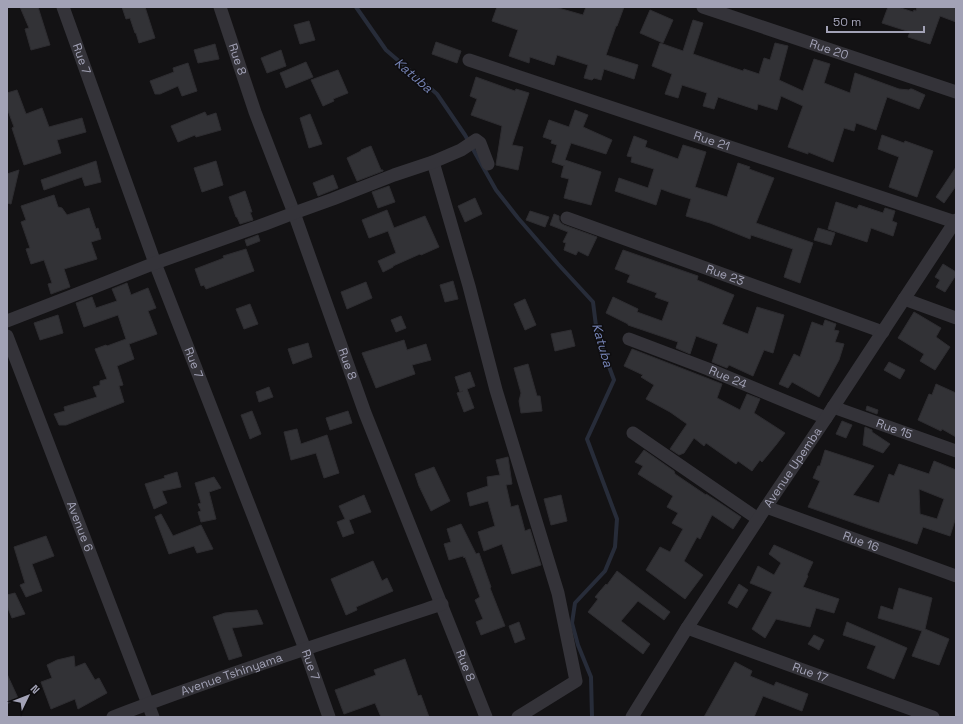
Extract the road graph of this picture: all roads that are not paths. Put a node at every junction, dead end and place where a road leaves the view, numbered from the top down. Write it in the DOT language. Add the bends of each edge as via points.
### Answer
graph roads {
  1 [pos="63,7"];
  2 [pos="220,7"];
  3 [pos="702,7"];
  4 [pos="469,60"];
  5 [pos="956,92"];
  6 [pos="434,162"];
  7 [pos="488,164"];
  8 [pos="294,213"];
  9 [pos="567,218"];
  10 [pos="955,221"];
  11 [pos="156,263"];
  12 [pos="904,299"];
  13 [pos="956,318"];
  14 [pos="7,320"];
  15 [pos="883,332"];
  16 [pos="7,336"];
  17 [pos="629,339"];
  18 [pos="829,412"];
  19 [pos="632,433"];
  20 [pos="956,451"];
  21 [pos="766,506"];
  22 [pos="758,519"];
  23 [pos="956,576"];
  24 [pos="442,604"];
  25 [pos="687,628"];
  26 [pos="305,649"];
  27 [pos="149,703"];
  28 [pos="113,717"];
  29 [pos="153,717"];
  30 [pos="329,717"];
  31 [pos="486,717"];
  32 [pos="518,717"];
  33 [pos="632,717"];
  34 [pos="933,717"];
  1 -- 11 [label="street, Rue 7"];
  2 -- 8 [label="street, Rue 8" via="255,112"];
  3 -- 5 [label="street, Rue 20"];
  4 -- 10 [label="street, Rue 21"];
  6 -- 7 [label="street" via="476,140 480,143"];
  6 -- 8 [label="street"];
  6 -- 32 [label="street" via="496,390 558,593 576,681"];
  8 -- 11 [label="street"];
  8 -- 24 [label="street, Rue 8" via="365,413"];
  9 -- 15 [label="street, Rue 23"];
  10 -- 12 [label="street, Avenue Upemba"];
  11 -- 14 [label="street"];
  11 -- 26 [label="street, Rue 7"];
  12 -- 13 [label="street"];
  12 -- 15 [label="street, Avenue Upemba"];
  15 -- 18 [label="street, Avenue Upemba"];
  16 -- 27 [label="street, Avenue 6"];
  17 -- 18 [label="street, Rue 24"];
  18 -- 20 [label="street, Rue 15"];
  18 -- 21 [label="street, Avenue Upemba"];
  19 -- 22 [label="street"];
  21 -- 22 [label="street, Avenue Upemba"];
  21 -- 23 [label="street, Rue 16"];
  22 -- 25 [label="street, Avenue Upemba"];
  24 -- 26 [label="street, Avenue Tshinyama"];
  24 -- 31 [label="street, Rue 8"];
  25 -- 33 [label="street, Avenue Upemba"];
  25 -- 34 [label="street, Rue 17"];
  26 -- 27 [label="street, Avenue Tshinyama"];
  26 -- 30 [label="street, Rue 7"];
  27 -- 28 [label="street, Avenue Tshinyama"];
  27 -- 29 [label="street, Avenue 6"];
}
